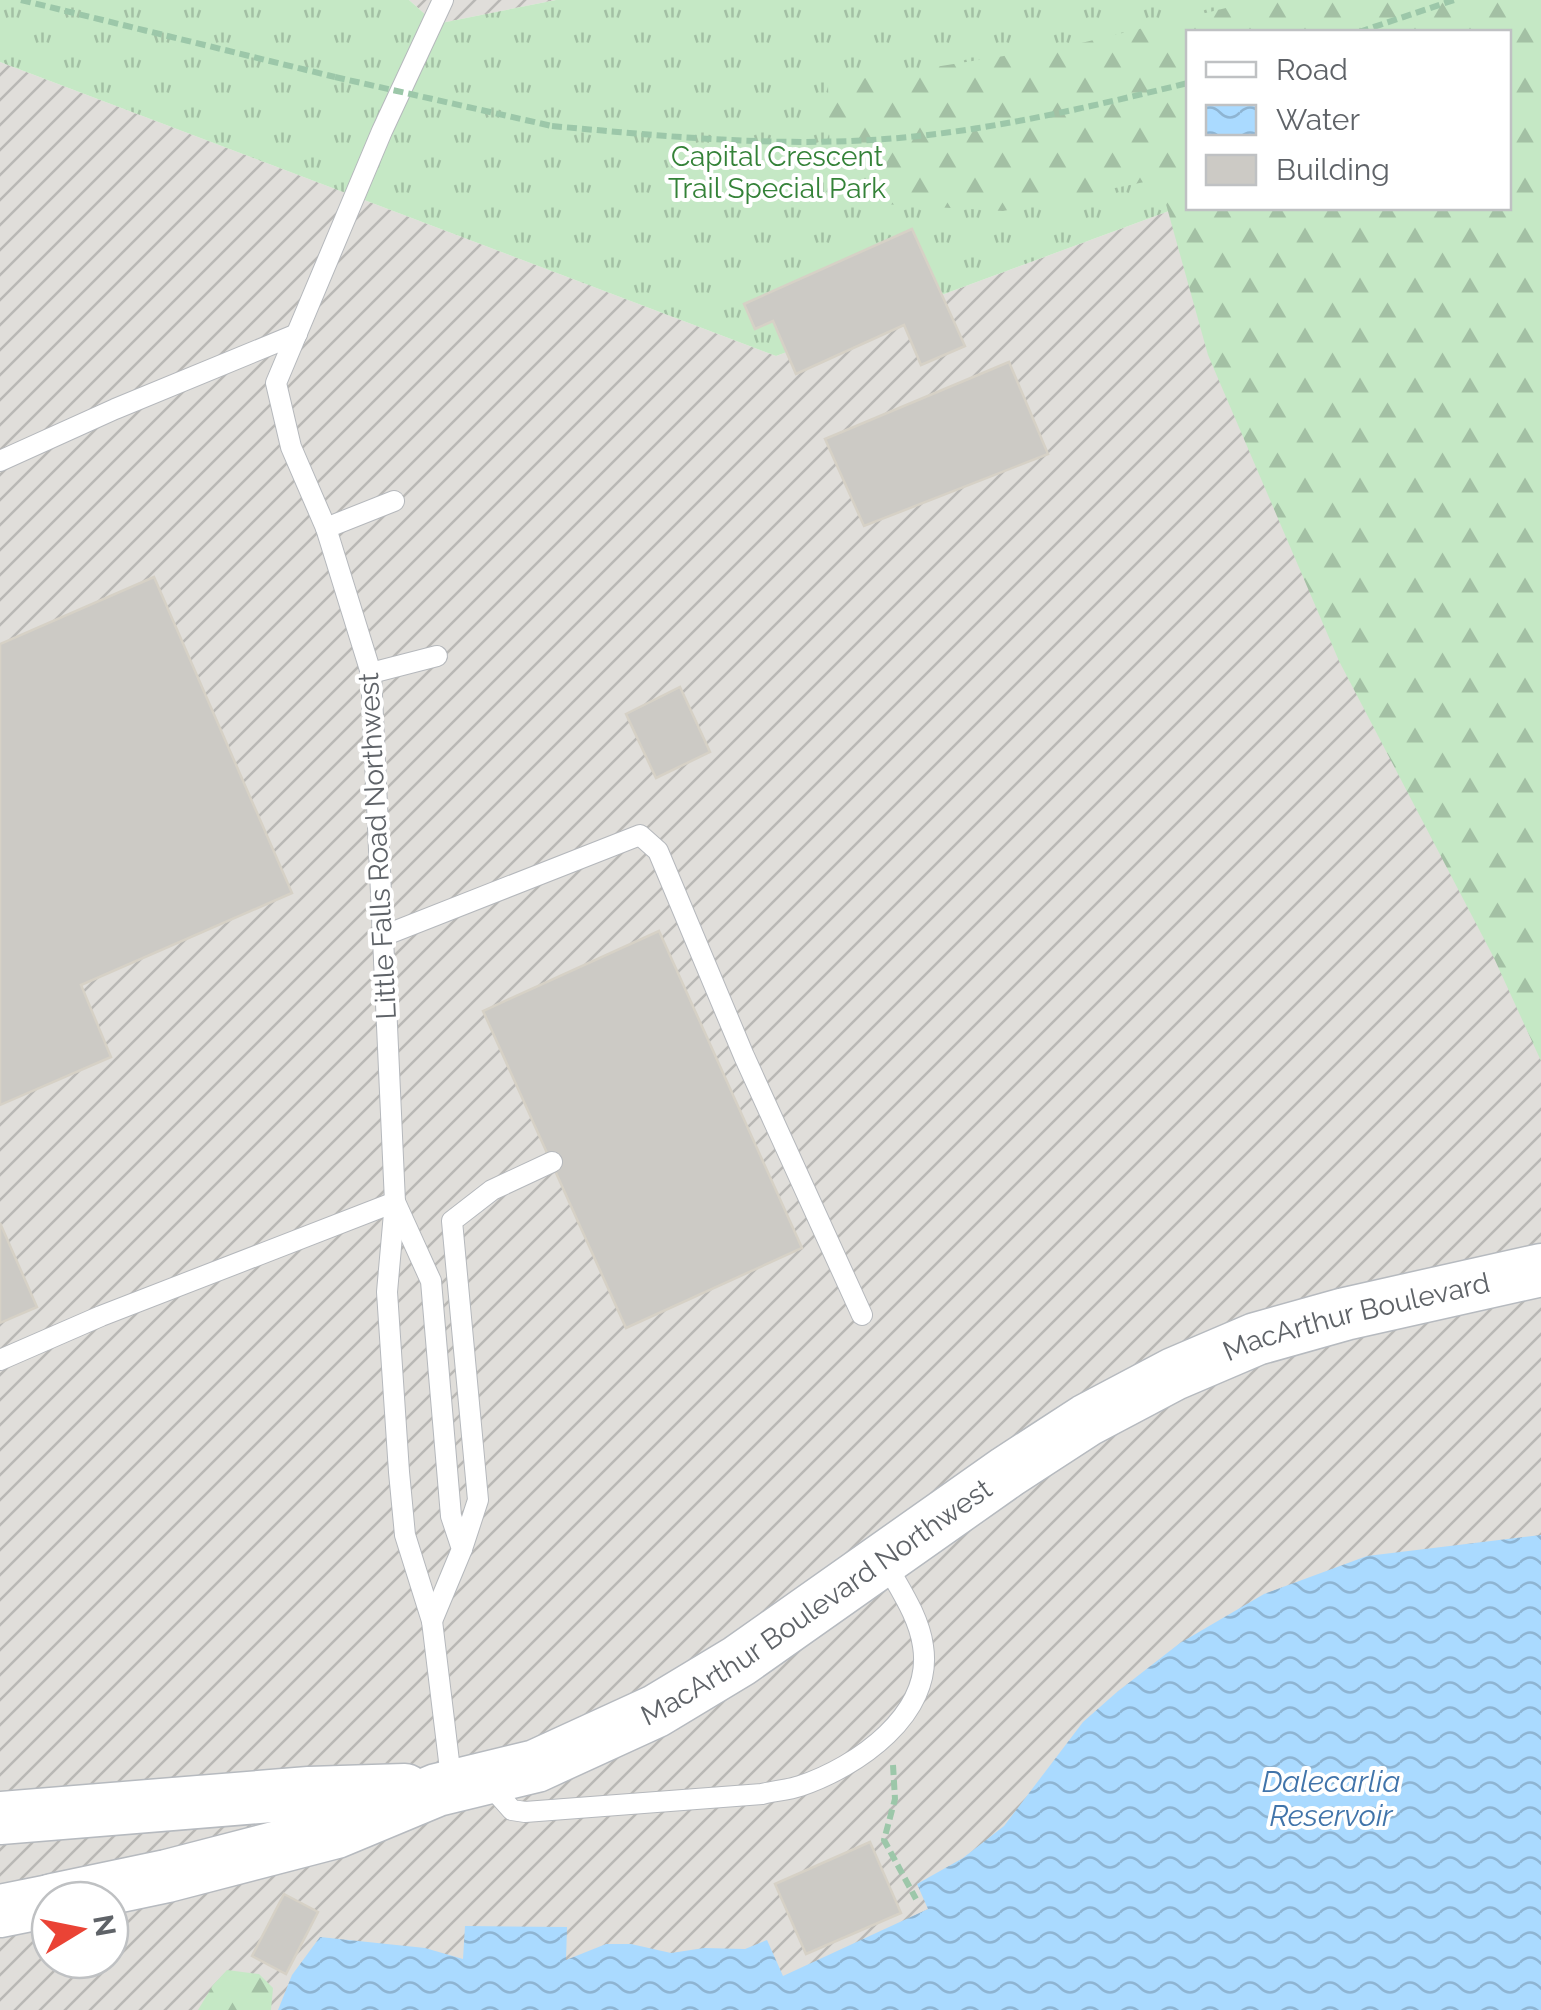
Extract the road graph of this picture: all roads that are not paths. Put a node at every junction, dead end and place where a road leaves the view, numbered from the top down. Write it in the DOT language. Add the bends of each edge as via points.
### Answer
graph roads {
  1 [pos="443,0"];
  2 [pos="296,334"];
  3 [pos="0,460"];
  4 [pos="394,501"];
  5 [pos="326,528"];
  6 [pos="437,656"];
  7 [pos="371,674"];
  8 [pos="383,936"];
  9 [pos="552,1162"];
  10 [pos="395,1202"];
  11 [pos="1541,1270"];
  12 [pos="862,1315"];
  13 [pos="0,1360"];
  14 [pos="1174,1374"];
  15 [pos="462,1549"];
  16 [pos="884,1560"];
  17 [pos="432,1621"];
  18 [pos="457,1785"];
  19 [pos="0,1818"];
  20 [pos="130,1884"];
  21 [pos="30,1905"];
  22 [pos="0,1911"];
  1 -- 2 [label="lane, Little Falls Road Northwest"];
  2 -- 3 [label="lane"];
  2 -- 5 [label="lane, Little Falls Road Northwest" via="276,382 292,447"];
  4 -- 5 [label="lane"];
  5 -- 7 [label="lane, Little Falls Road Northwest"];
  6 -- 7 [label="lane"];
  7 -- 8 [label="lane, Little Falls Road Northwest"];
  8 -- 10 [label="lane, Little Falls Road Northwest"];
  8 -- 12 [label="lane" via="640,835 658,852"];
  9 -- 15 [label="lane" via="492,1190 452,1221 478,1500"];
  10 -- 13 [label="lane"];
  10 -- 15 [label="lane" via="431,1281 451,1516"];
  10 -- 17 [label="lane" via="388,1292 399,1472 406,1535"];
  11 -- 14 [label="main road, MacArthur Boulevard" via="1344,1314 1256,1339"];
  14 -- 16 [label="main road, MacArthur Boulevard Northwest" via="1087,1420"];
  15 -- 17 [label="lane"];
  16 -- 18 [label="main road, MacArthur Boulevard Northwest" via="656,1711 536,1766"];
  16 -- 18 [label="lane" via="913,1613 924,1670 914,1702 857,1759 835,1771 762,1794 526,1812"];
  17 -- 18 [label="lane"];
  18 -- 19 [label="main road, MacArthur Boulevard Northwest"];
  18 -- 20 [label="main road, MacArthur Boulevard Northwest" via="336,1832"];
  21 -- 22 [label="main road, MacArthur Boulevard Northwest"];
}
